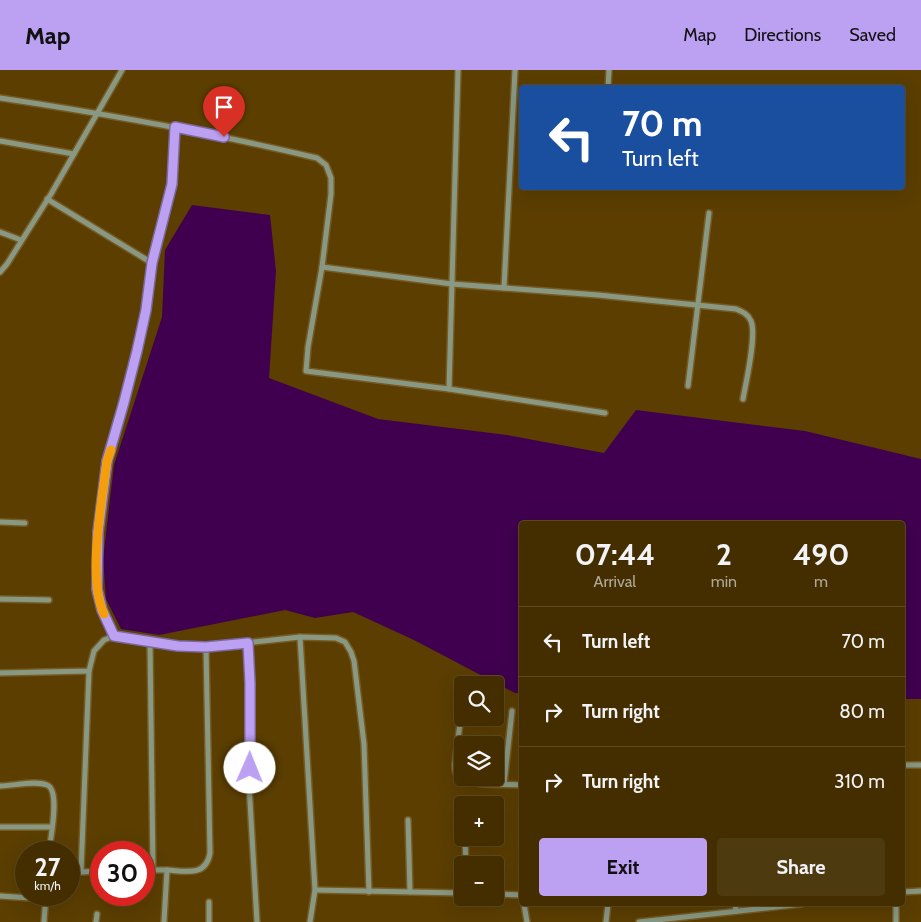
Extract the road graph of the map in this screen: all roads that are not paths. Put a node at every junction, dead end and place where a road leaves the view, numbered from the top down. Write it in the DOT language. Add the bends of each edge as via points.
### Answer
graph roads {
  1 [pos="122,70"];
  2 [pos="458,70"];
  3 [pos="515,70"];
  4 [pos="609,70"];
  5 [pos="608,85"];
  6 [pos="0,98"];
  7 [pos="99,112"];
  8 [pos="175,127"];
  9 [pos="0,141"];
  10 [pos="74,154"];
  11 [pos="47,199"];
  12 [pos="708,213"];
  13 [pos="0,232"];
  14 [pos="21,240"];
  15 [pos="152,263"];
  16 [pos="322,267"];
  17 [pos="0,272"];
  18 [pos="452,284"];
  19 [pos="504,288"];
  20 [pos="698,305"];
  21 [pos="688,386"];
  22 [pos="449,389"];
  23 [pos="743,399"];
  24 [pos="605,412"];
  25 [pos="0,522"];
  26 [pos="24,523"];
  27 [pos="0,599"];
  28 [pos="49,600"];
  29 [pos="114,636"];
  30 [pos="300,637"];
  31 [pos="150,643"];
  32 [pos="248,643"];
  33 [pos="206,647"];
  34 [pos="88,671"];
  35 [pos="0,673"];
  36 [pos="512,711"];
  37 [pos="905,765"];
  38 [pos="921,765"];
  39 [pos="504,784"];
  40 [pos="519,785"];
  41 [pos="0,786"];
  42 [pos="408,820"];
  43 [pos="0,827"];
  44 [pos="51,827"];
  45 [pos="50,841"];
  46 [pos="153,841"];
  47 [pos="155,870"];
  48 [pos="167,870"];
  49 [pos="80,872"];
  50 [pos="90,872"];
  51 [pos="315,890"];
  52 [pos="921,891"];
  53 [pos="369,892"];
  54 [pos="410,892"];
  55 [pos="905,892"];
  56 [pos="454,894"];
  57 [pos="504,894"];
  58 [pos="519,895"];
  59 [pos="0,896"];
  60 [pos="15,896"];
  61 [pos="208,902"];
  62 [pos="45,906"];
  63 [pos="524,906"];
  64 [pos="608,906"];
  65 [pos="736,906"];
  66 [pos="767,906"];
  67 [pos="896,906"];
  68 [pos="736,911"];
  69 [pos="97,914"];
  70 [pos="44,922"];
  71 [pos="96,922"];
  72 [pos="164,922"];
  73 [pos="209,922"];
  74 [pos="257,922"];
  75 [pos="310,922"];
  76 [pos="527,922"];
  77 [pos="606,922"];
  78 [pos="639,922"];
  79 [pos="896,922"];
  1 -- 7 [label="street"];
  2 -- 18 [label="street"];
  3 -- 19 [label="street"];
  4 -- 5 [label="street"];
  6 -- 7 [label="street"];
  7 -- 8 [label="street"];
  7 -- 10 [label="street"];
  8 -- 15 [label="street" via="172,184"];
  8 -- 16 [label="street" via="317,158 326,165 331,178 331,194"];
  9 -- 10 [label="street"];
  10 -- 11 [label="street"];
  11 -- 14 [label="street"];
  11 -- 15 [label="street"];
  12 -- 20 [label="street"];
  13 -- 14 [label="street"];
  14 -- 17 [label="street"];
  15 -- 29 [label="street" via="137,351 107,461 98,532 97,589"];
  16 -- 18 [label="street"];
  16 -- 22 [label="street" via="306,371"];
  18 -- 19 [label="street"];
  18 -- 22 [label="street"];
  19 -- 20 [label="street"];
  20 -- 21 [label="street"];
  20 -- 23 [label="street" via="736,309 750,320 753,338"];
  22 -- 24 [label="street"];
  25 -- 26 [label="street"];
  27 -- 28 [label="street"];
  29 -- 31 [label="street"];
  29 -- 34 [label="street" via="104,640 94,651"];
  30 -- 32 [label="street"];
  30 -- 51 [label="street"];
  30 -- 53 [label="street" via="336,638 345,642 354,661 364,744"];
  31 -- 33 [label="street"];
  31 -- 46 [label="street"];
  32 -- 33 [label="street"];
  32 -- 74 [label="street" via="250,784"];
  33 -- 48 [label="street" via="210,853 208,863 202,869"];
  34 -- 35 [label="street"];
  34 -- 49 [label="street"];
  36 -- 39 [label="street"];
  37 -- 38 [label="street"];
  39 -- 40 [label="street"];
  41 -- 44 [label="street" via="47,784 55,799"];
  42 -- 54 [label="street"];
  43 -- 44 [label="street"];
  44 -- 45 [label="street"];
  47 -- 48 [label="street"];
  48 -- 72 [label="street"];
  49 -- 50 [label="street"];
  51 -- 53 [label="street"];
  51 -- 75 [label="street"];
  52 -- 55 [label="street"];
  53 -- 54 [label="street"];
  54 -- 56 [label="street"];
  57 -- 58 [label="street"];
  59 -- 60 [label="street"];
  61 -- 73 [label="street"];
  62 -- 70 [label="street"];
  63 -- 76 [label="street"];
  64 -- 77 [label="street"];
  65 -- 68 [label="street"];
  66 -- 68 [label="street"];
  67 -- 79 [label="street"];
  68 -- 78 [label="street"];
  69 -- 71 [label="street"];
}
